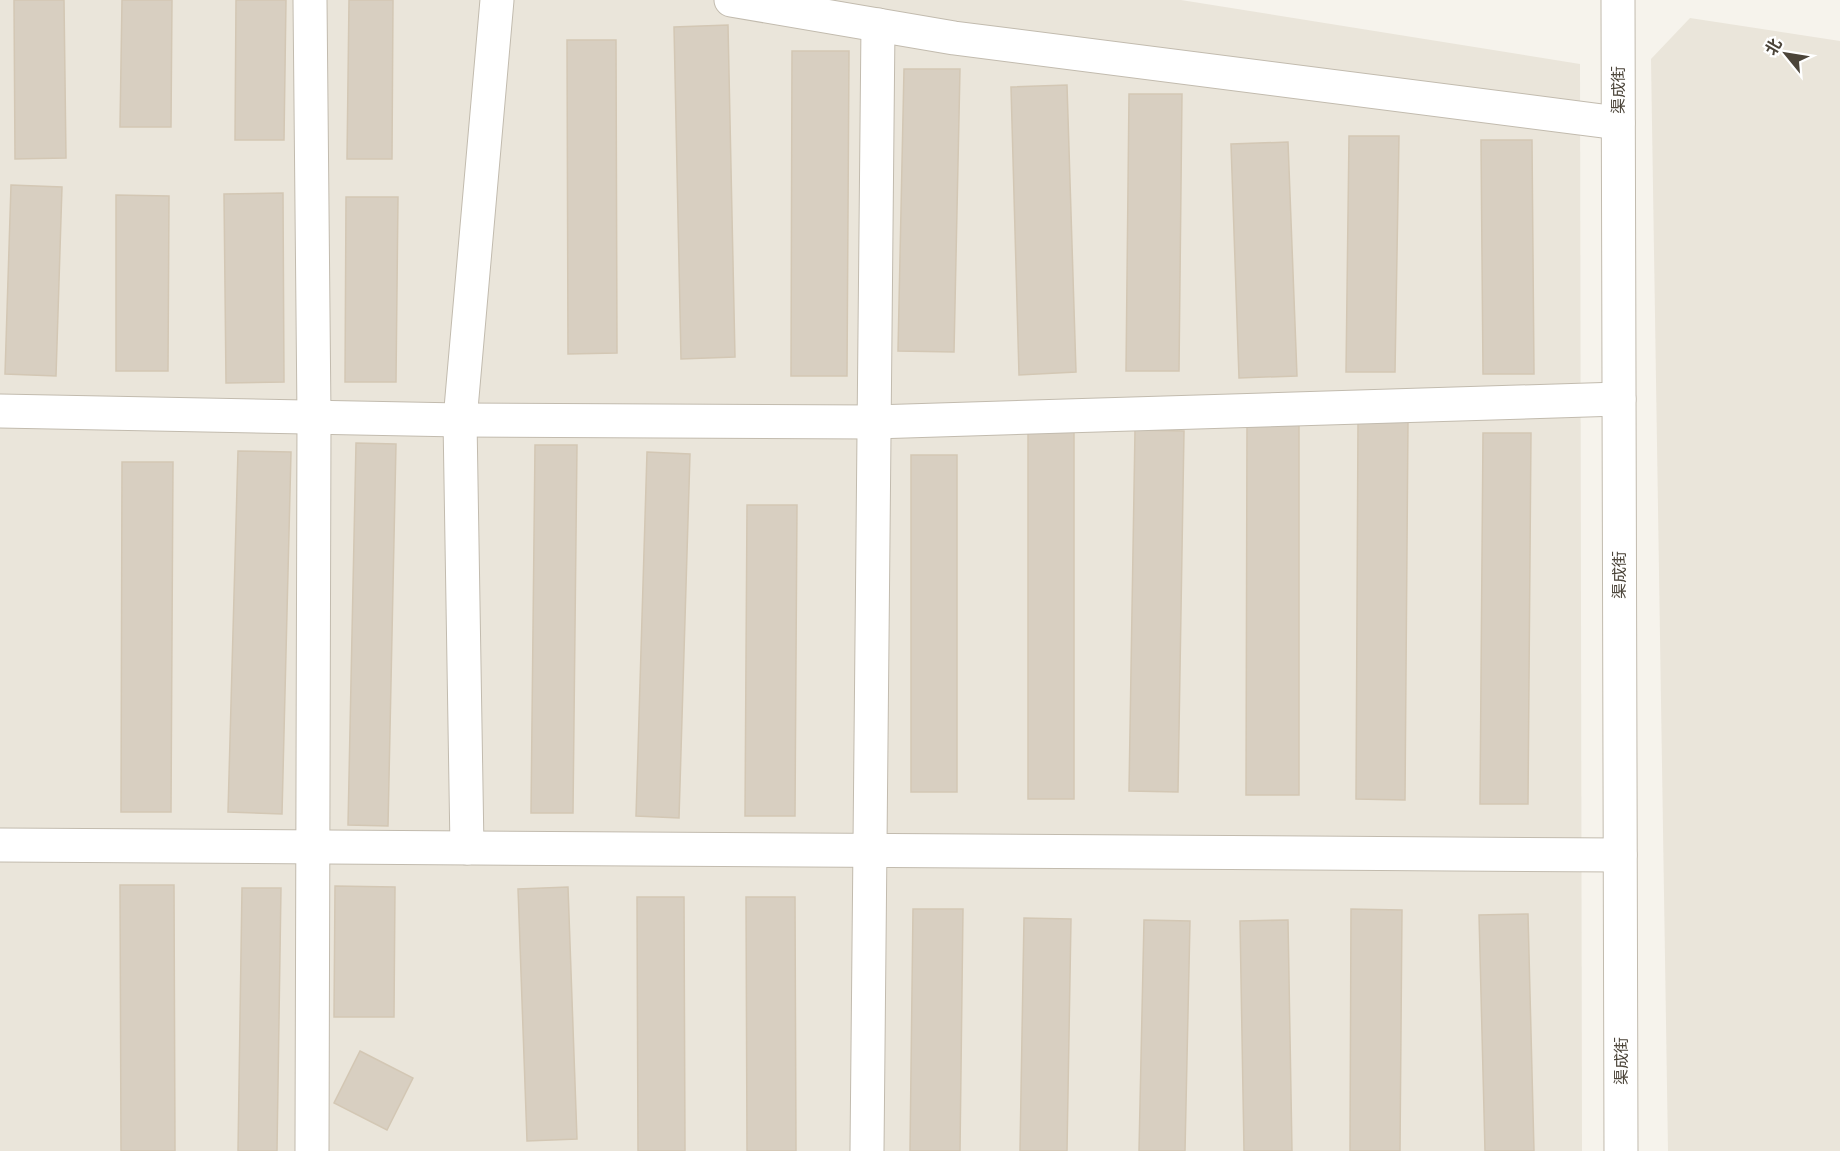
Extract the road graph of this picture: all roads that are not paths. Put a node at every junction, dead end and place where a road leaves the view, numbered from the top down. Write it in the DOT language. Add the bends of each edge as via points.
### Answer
graph roads {
  1 [pos="310,0"];
  2 [pos="497,0"];
  3 [pos="731,0"];
  4 [pos="1618,0"];
  5 [pos="878,25"];
  6 [pos="1618,123"];
  7 [pos="1619,399"];
  8 [pos="0,411"];
  9 [pos="314,417"];
  10 [pos="460,420"];
  11 [pos="874,422"];
  12 [pos="0,845"];
  13 [pos="311,847"];
  14 [pos="467,848"];
  15 [pos="870,850"];
  16 [pos="1620,855"];
  17 [pos="312,1151"];
  18 [pos="867,1151"];
  19 [pos="1621,1151"];
  1 -- 9 [label="street"];
  2 -- 10 [label="street"];
  3 -- 5 [label="street"];
  4 -- 6 [label="street, 渠成街"];
  5 -- 6 [label="street"];
  5 -- 11 [label="street"];
  6 -- 7 [label="street, 渠成街"];
  7 -- 11 [label="street"];
  7 -- 16 [label="street, 渠成街"];
  8 -- 9 [label="street"];
  9 -- 10 [label="street"];
  9 -- 13 [label="street"];
  10 -- 11 [label="street"];
  10 -- 14 [label="street"];
  11 -- 15 [label="street"];
  12 -- 13 [label="street"];
  13 -- 14 [label="street"];
  13 -- 17 [label="street"];
  14 -- 15 [label="street"];
  15 -- 16 [label="street"];
  15 -- 18 [label="street"];
  16 -- 19 [label="street, 渠成街"];
}
